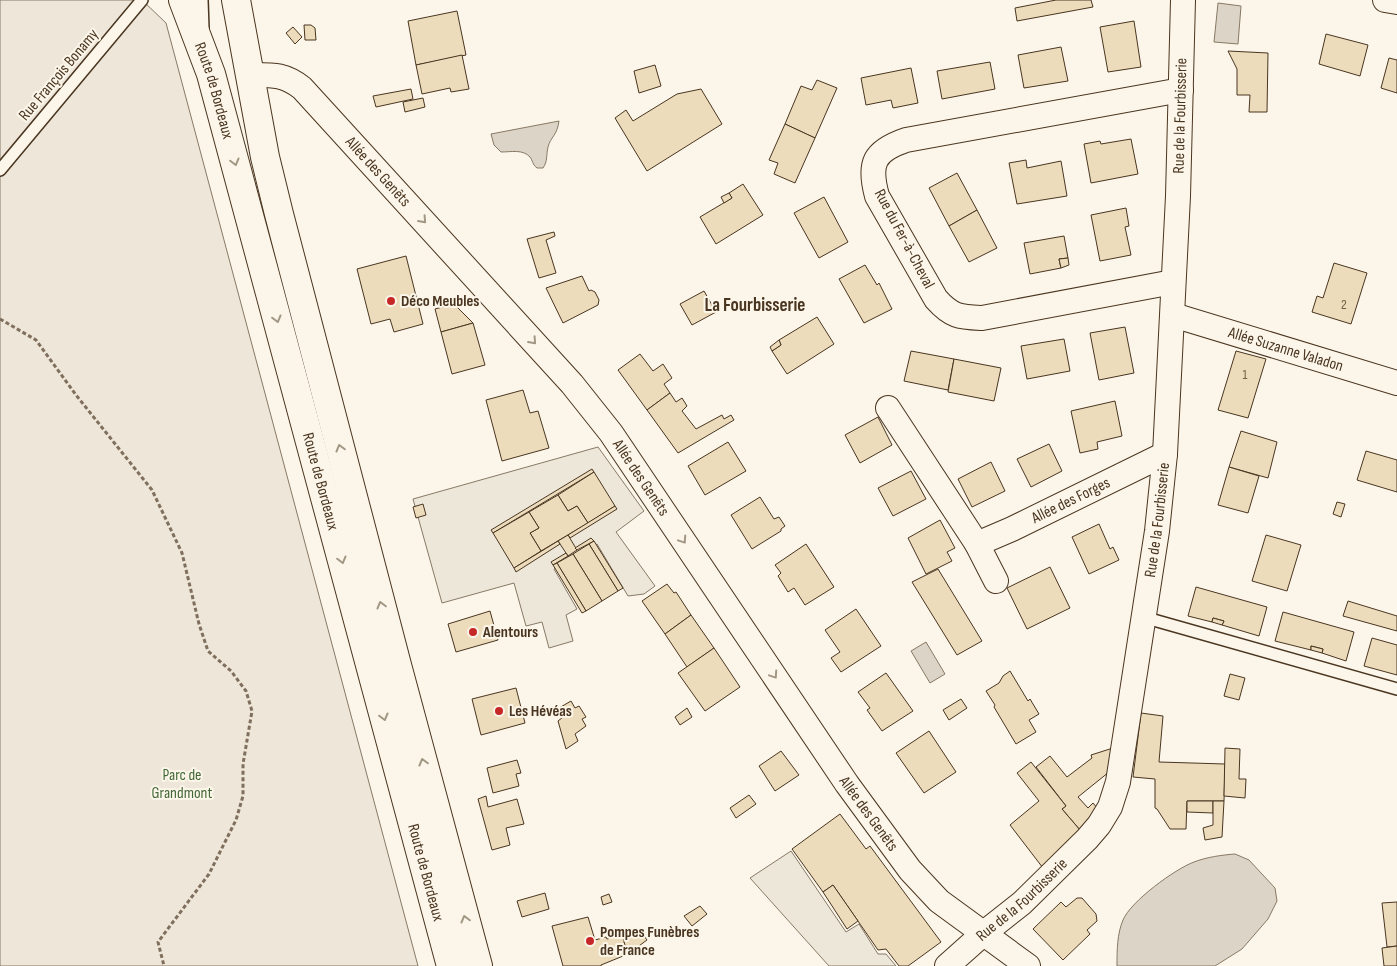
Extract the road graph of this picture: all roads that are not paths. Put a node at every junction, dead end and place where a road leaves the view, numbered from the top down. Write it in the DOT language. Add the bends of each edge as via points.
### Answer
graph roads {
  1 [pos="142,0"];
  2 [pos="183,0"];
  3 [pos="202,0"];
  4 [pos="1183,0"];
  5 [pos="1385,0"];
  6 [pos="1397,2"];
  7 [pos="232,4"];
  8 [pos="203,53"];
  9 [pos="250,75"];
  10 [pos="1181,90"];
  11 [pos="0,170"];
  12 [pos="1173,282"];
  13 [pos="1173,315"];
  14 [pos="1397,383"];
  15 [pos="888,408"];
  16 [pos="1165,454"];
  17 [pos="977,544"];
  18 [pos="996,581"];
  19 [pos="1144,617"];
  20 [pos="1397,689"];
  21 [pos="984,933"];
  22 [pos="451,966"];
  23 [pos="478,966"];
  24 [pos="947,966"];
  25 [pos="1028,966"];
  1 -- 11 [label="lane, Rue François Bonamy"];
  2 -- 8 [label="main road, Route de Bordeaux"];
  3 -- 8 [label="lane"];
  4 -- 10 [label="street, Rue de la Fourbisserie"];
  5 -- 6 [label="street"];
  7 -- 9 [label="main road, Route de Bordeaux" via="242,31"];
  8 -- 22 [label="main road, Route de Bordeaux, one-way" via="220,106"];
  9 -- 21 [label="street, Allée des Genêts, one-way" via="278,74 302,88 572,384 611,434 847,784 910,870 939,901"];
  23 -- 9 [label="main road, Route de Bordeaux, one-way" via="279,214"];
  10 -- 12 [label="street, Rue de la Fourbisserie"];
  10 -- 12 [label="street, Rue du Fer-à-Cheval" via="906,140 888,146 875,161 872,177 878,196 936,299 946,311 963,317 982,318"];
  12 -- 13 [label="street, Rue de la Fourbisserie"];
  13 -- 14 [label="street, Allée Suzanne Valadon"];
  13 -- 16 [label="street, Rue de la Fourbisserie"];
  15 -- 17 [label="street"];
  16 -- 17 [label="street, Allée des Forges"];
  16 -- 19 [label="street, Rue de la Fourbisserie"];
  17 -- 18 [label="street"];
  19 -- 20 [label="lane"];
  19 -- 21 [label="street, Rue de la Fourbisserie" via="1118,782 1110,807 1087,840 1022,903"];
  21 -- 24 [label="street, Rue de la Fourbisserie"];
  21 -- 25 [label="street, Allée des Genêts"];
}
